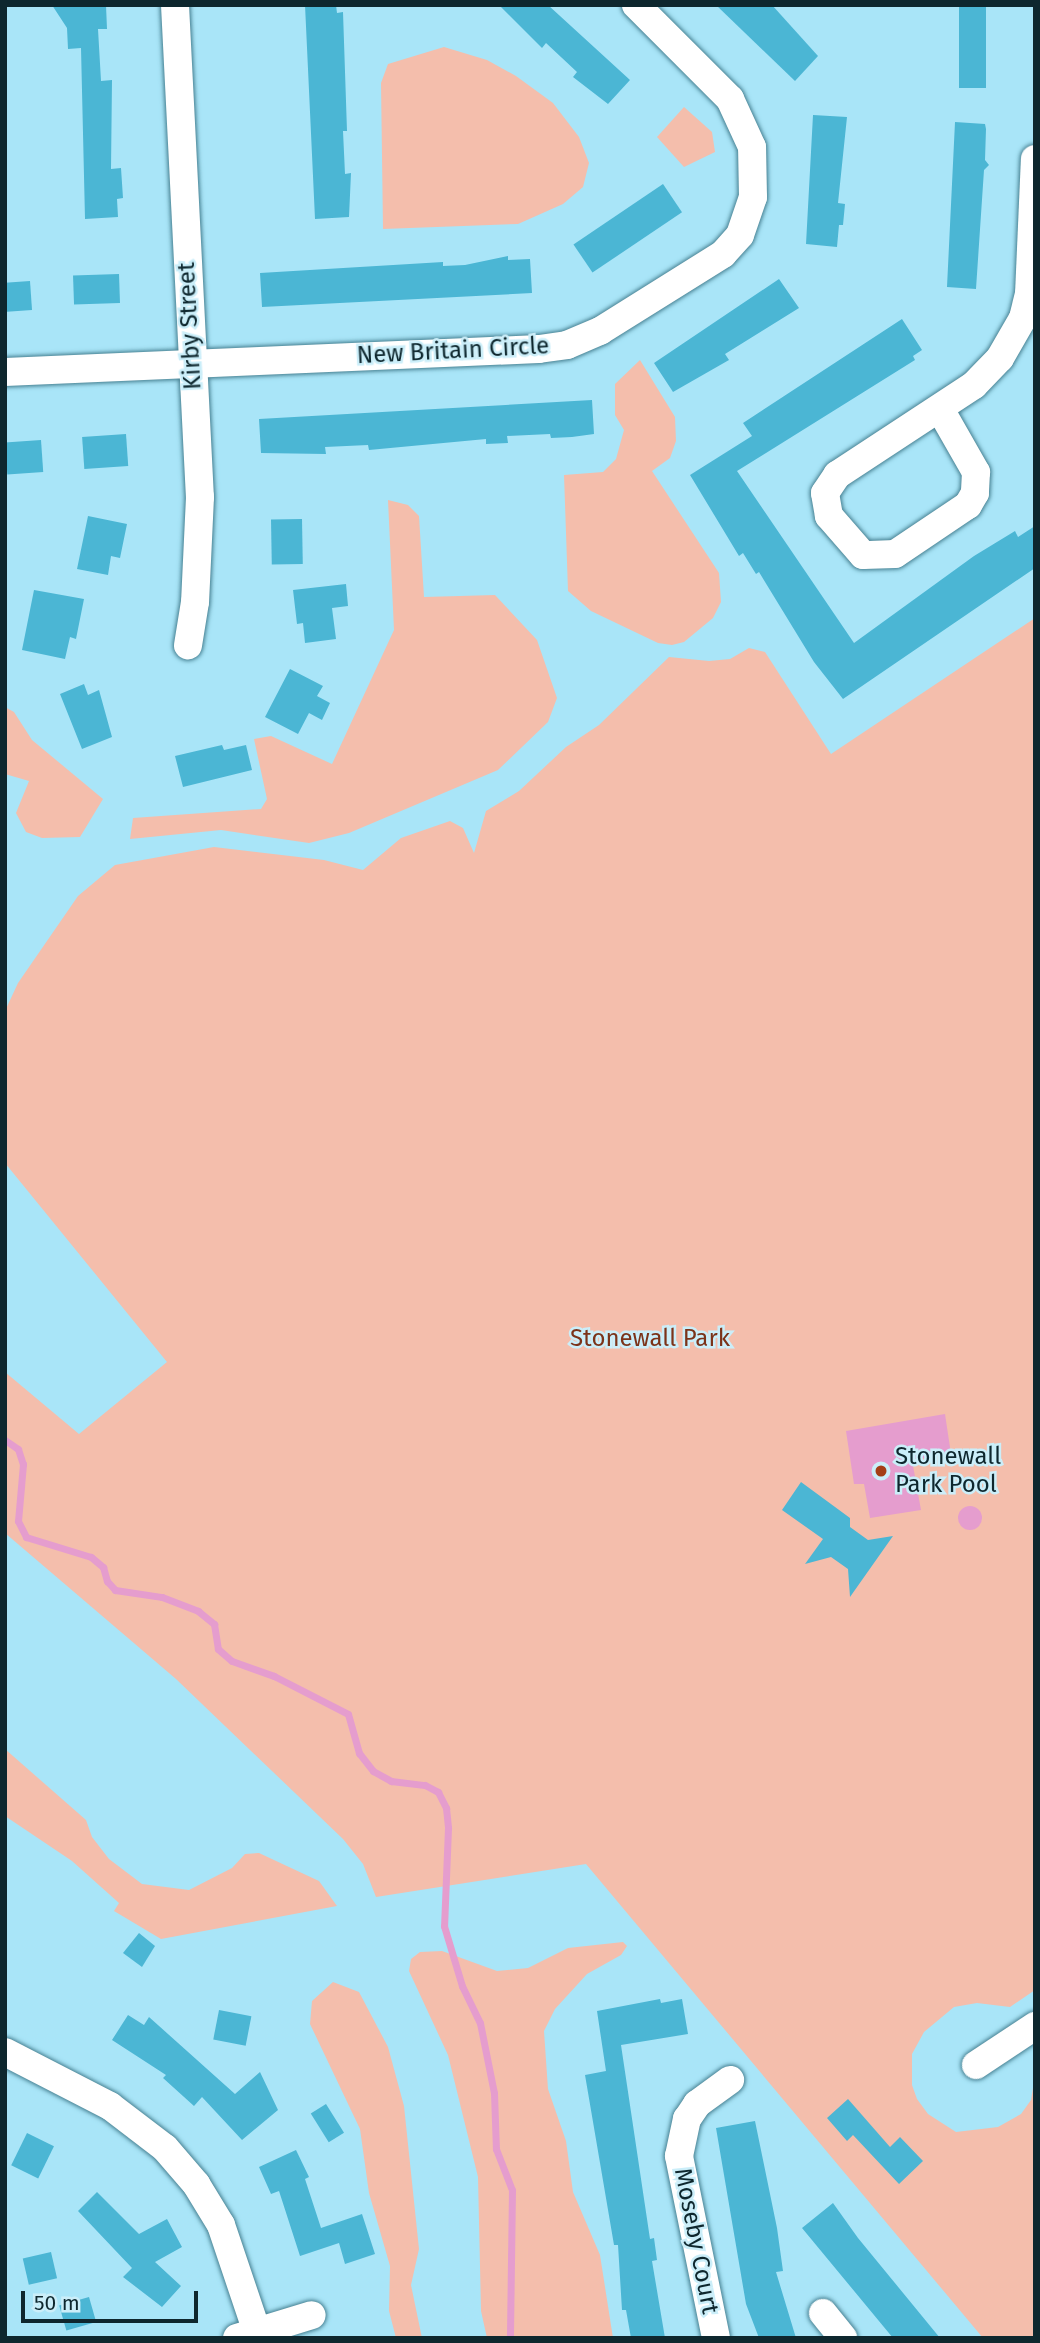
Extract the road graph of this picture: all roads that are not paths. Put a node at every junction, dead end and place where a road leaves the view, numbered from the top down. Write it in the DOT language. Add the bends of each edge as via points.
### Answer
graph roads {
  1 [pos="175,5"];
  2 [pos="636,5"];
  3 [pos="1035,159"];
  4 [pos="192,361"];
  5 [pos="5,372"];
  6 [pos="940,409"];
  7 [pos="188,645"];
  8 [pos="1035,2026"];
  9 [pos="5,2052"];
  10 [pos="976,2065"];
  11 [pos="730,2080"];
  12 [pos="823,2313"];
  13 [pos="312,2315"];
  14 [pos="251,2336"];
  15 [pos="716,2338"];
  16 [pos="843,2338"];
  1 -- 4 [label="street, Kirby Street"];
  2 -- 4 [label="street, New Britain Circle" via="717,83 743,122 752,147 754,197 740,235 723,254 600,331 567,345"];
  3 -- 6 [label="street" via="1029,294 1023,318 989,372"];
  4 -- 5 [label="street, New Britain Circle"];
  4 -- 7 [label="street, Kirby Street" via="200,538"];
  6 -- 6 [label="street" via="830,483 825,493 829,516 863,555 895,554 968,505 975,493 976,472"];
  8 -- 10 [label="street"];
  9 -- 14 [label="street" via="110,2106 165,2148 196,2184 221,2225"];
  11 -- 15 [label="street, Moseby Court" via="698,2104 687,2119 679,2156"];
  12 -- 16 [label="street"];
  13 -- 14 [label="street"];
}
